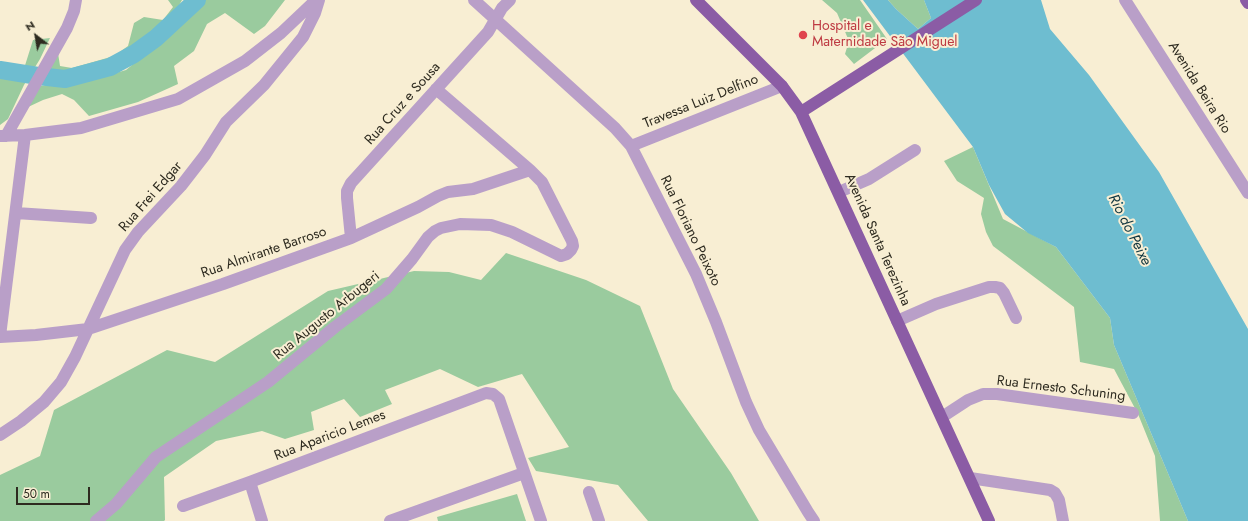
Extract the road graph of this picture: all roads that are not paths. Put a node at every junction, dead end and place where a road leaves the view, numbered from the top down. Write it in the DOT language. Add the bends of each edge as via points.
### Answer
graph roads {
  1 [pos="76,0"];
  2 [pos="318,0"];
  3 [pos="474,0"];
  4 [pos="510,0"];
  5 [pos="696,0"];
  6 [pos="976,0"];
  7 [pos="1125,0"];
  8 [pos="1246,0"];
  9 [pos="1248,3"];
  10 [pos="496,20"];
  11 [pos="782,86"];
  12 [pos="436,89"];
  13 [pos="801,112"];
  14 [pos="25,135"];
  15 [pos="3,136"];
  16 [pos="631,146"];
  17 [pos="915,150"];
  18 [pos="530,170"];
  19 [pos="839,192"];
  20 [pos="1248,193"];
  21 [pos="16,213"];
  22 [pos="91,218"];
  23 [pos="351,238"];
  24 [pos="1016,318"];
  25 [pos="897,321"];
  26 [pos="88,329"];
  27 [pos="0,337"];
  28 [pos="1133,413"];
  29 [pos="942,417"];
  30 [pos="0,435"];
  31 [pos="524,473"];
  32 [pos="970,478"];
  33 [pos="250,482"];
  34 [pos="589,492"];
  35 [pos="183,506"];
  36 [pos="96,521"];
  37 [pos="262,521"];
  38 [pos="390,521"];
  39 [pos="542,521"];
  40 [pos="599,521"];
  41 [pos="814,521"];
  42 [pos="989,521"];
  43 [pos="1063,521"];
  1 -- 15 [label="street" via="67,28 18,116"];
  2 -- 14 [label="street" via="245,61 178,99 81,128"];
  2 -- 26 [label="street, Rua Frei Edgar" via="315,13 303,37 264,85 226,122 182,186 138,232 125,250"];
  3 -- 10 [label="street, Rua Floriano Peixoto"];
  4 -- 10 [label="street, Rua Cruz e Sousa"];
  5 -- 11 [label="main road, Avenida Santa Terezinha"];
  6 -- 13 [label="main road"];
  7 -- 20 [label="street, Avenida Beira Rio"];
  8 -- 9 [label="main road"];
  10 -- 12 [label="street, Rua Cruz e Sousa"];
  10 -- 16 [label="street, Rua Floriano Peixoto" via="615,128"];
  11 -- 13 [label="main road, Avenida Santa Terezinha"];
  11 -- 16 [label="street, Travessa Luiz Delfino"];
  12 -- 18 [label="street, Rua Augusto Arbugeri"];
  12 -- 23 [label="street, Rua Cruz e Sousa" via="351,183 347,191"];
  13 -- 19 [label="main road, Avenida Santa Terezinha"];
  14 -- 15 [label="street"];
  14 -- 21 [label="street"];
  16 -- 41 [label="street, Rua Floriano Peixoto" via="696,274 759,430"];
  17 -- 19 [label="street" via="869,179"];
  18 -- 23 [label="street, Rua Almirante Barroso" via="473,189 448,192"];
  18 -- 36 [label="street, Rua Augusto Arbugeri" via="542,182 572,241 573,246 567,254 561,256 512,232 491,225 460,224 441,228 428,238 386,289 268,382 156,457 116,504"];
  19 -- 25 [label="main road, Avenida Santa Terezinha"];
  21 -- 22 [label="street"];
  21 -- 27 [label="street"];
  23 -- 26 [label="street, Rua Almirante Barroso"];
  24 -- 25 [label="street" via="1004,293 995,287 936,304"];
  25 -- 29 [label="main road, Avenida Santa Terezinha"];
  26 -- 27 [label="street, Rua Almirante Barroso"];
  26 -- 30 [label="street, Rua Frei Edgar" via="61,382 44,402"];
  28 -- 29 [label="street, Rua Ernesto Schuning" via="983,394 968,400"];
  29 -- 32 [label="main road, Avenida Santa Terezinha"];
  31 -- 33 [label="street, Rua Aparicio Lemes" via="499,399 493,394 486,393"];
  31 -- 38 [label="street"];
  31 -- 39 [label="street"];
  32 -- 42 [label="main road, Avenida Santa Terezinha"];
  32 -- 43 [label="street" via="1050,490 1059,500"];
  33 -- 35 [label="street, Rua Aparicio Lemes"];
  33 -- 37 [label="street"];
  34 -- 40 [label="street"];
}
